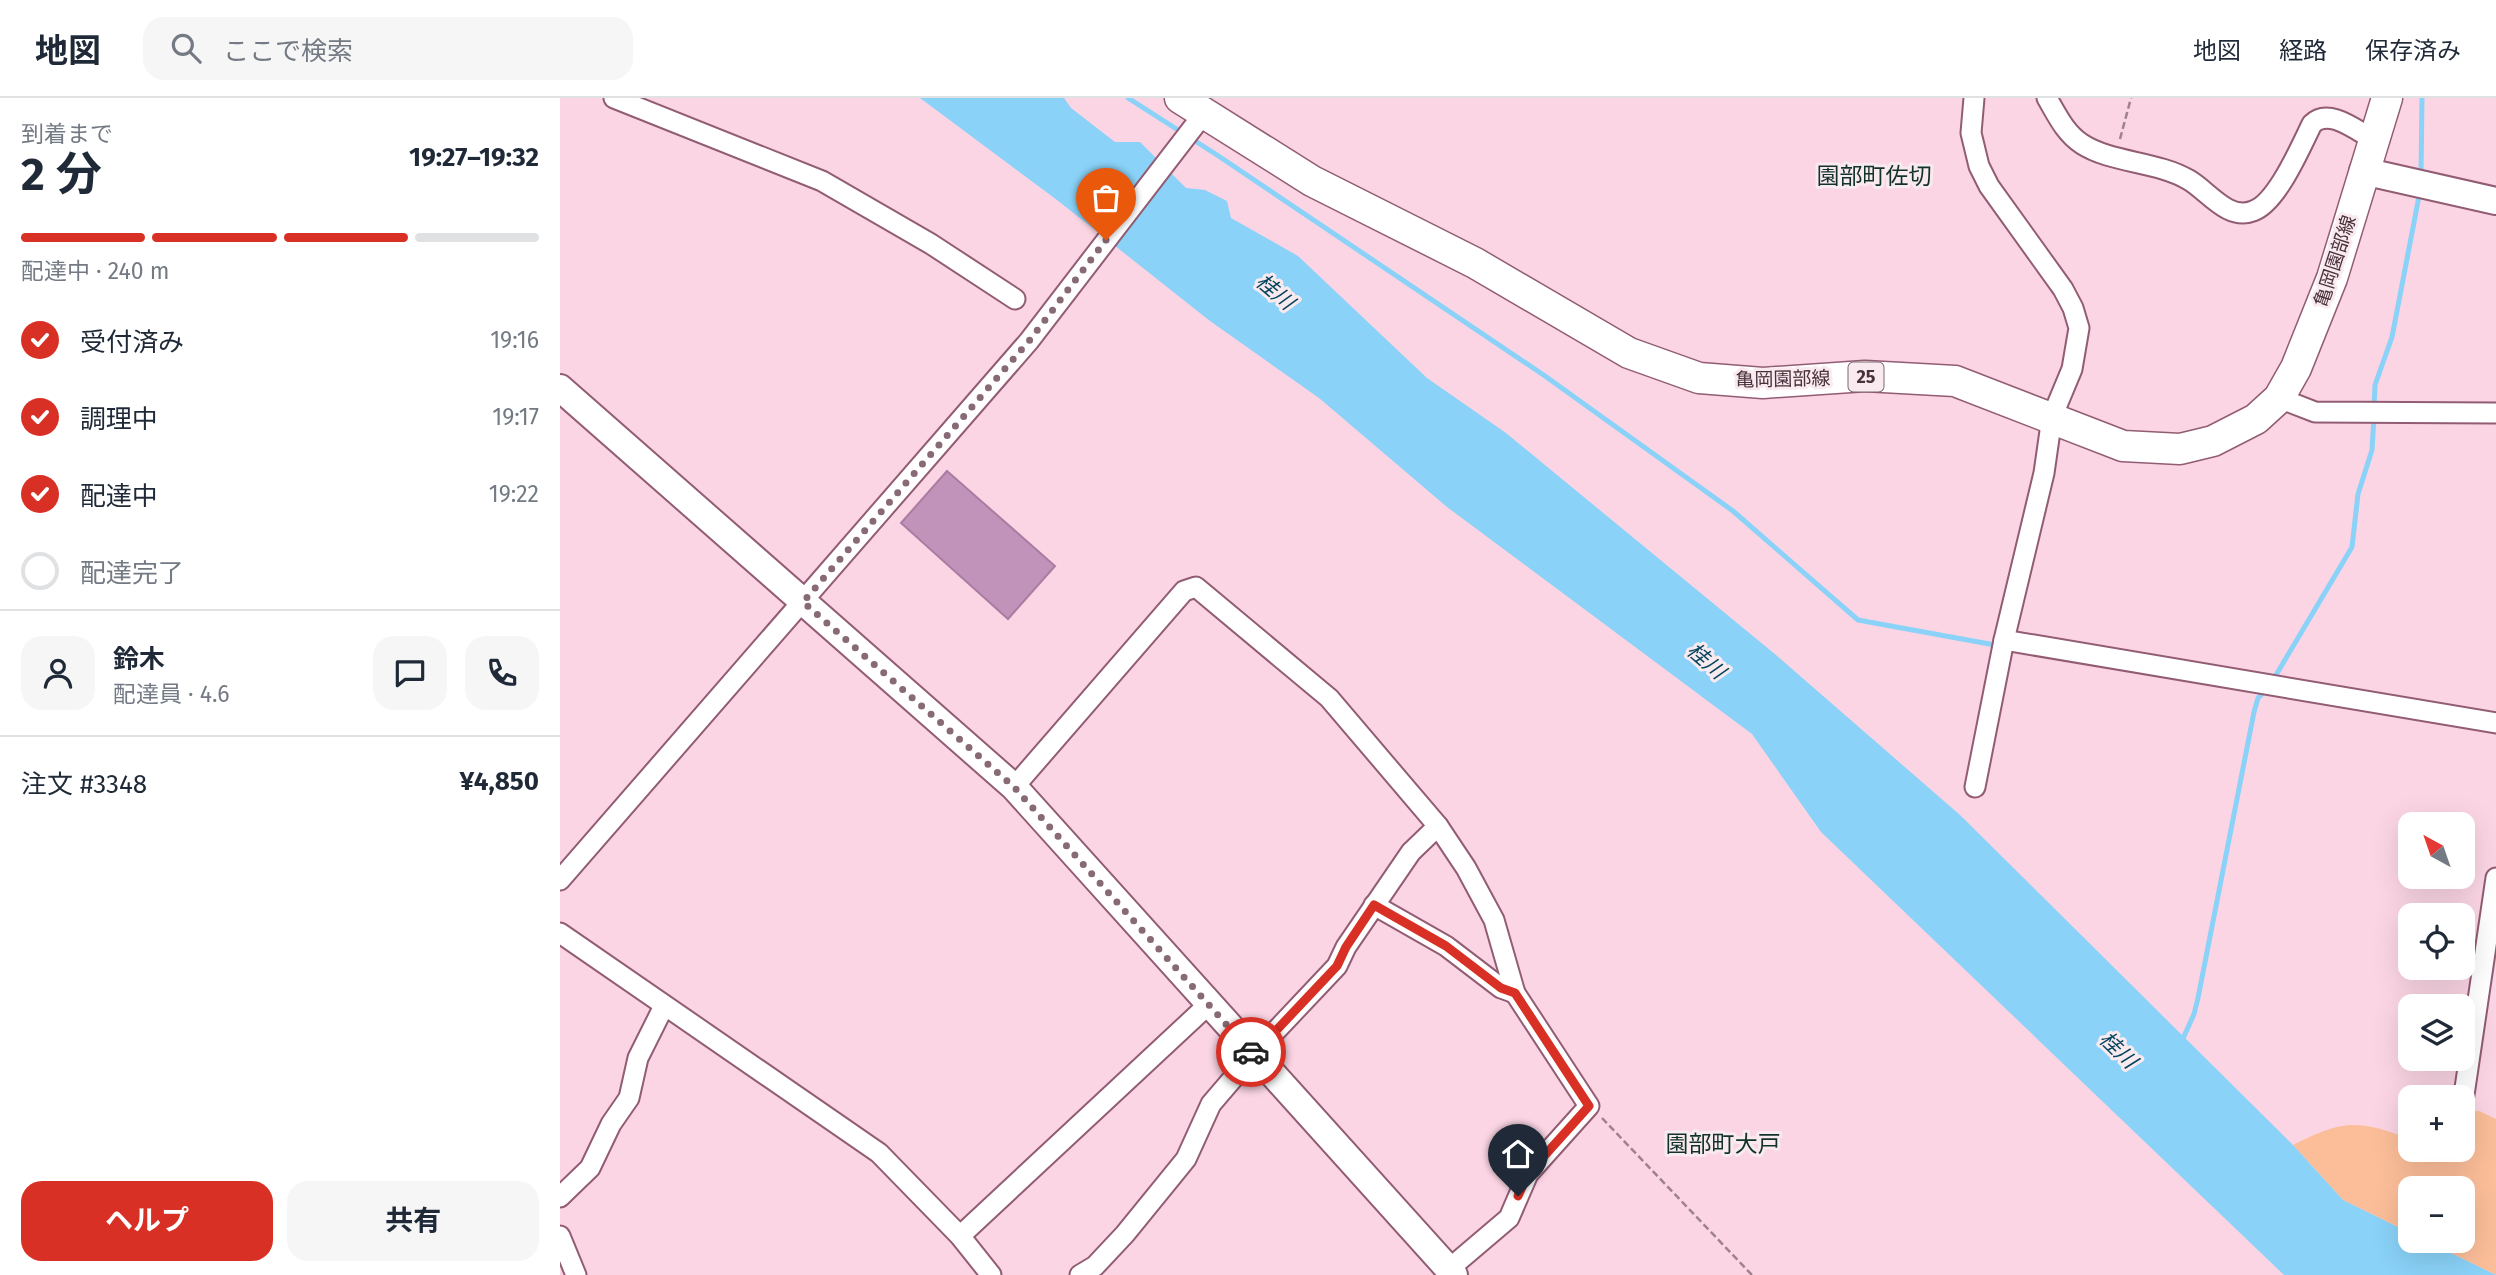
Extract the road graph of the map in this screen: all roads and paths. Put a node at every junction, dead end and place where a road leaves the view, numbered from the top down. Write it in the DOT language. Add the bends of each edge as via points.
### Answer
graph roads {
  1 [pos="614,98"];
  2 [pos="1974,98"];
  3 [pos="2047,98"];
  4 [pos="2132,98"];
  5 [pos="2387,98"];
  6 [pos="1195,109"];
  7 [pos="2374,140"];
  8 [pos="2115,156"];
  9 [pos="2363,171"];
  10 [pos="2496,201"];
  11 [pos="1016,299"];
  12 [pos="560,388"];
  13 [pos="2279,398"];
  14 [pos="2496,413"];
  15 [pos="2052,417"];
  16 [pos="803,602"];
  17 [pos="2004,640"];
  18 [pos="2496,723"];
  19 [pos="1014,787"];
  20 [pos="1975,787"];
  21 [pos="1438,826"];
  22 [pos="2496,878"];
  23 [pos="560,880"];
  24 [pos="1374,905"];
  25 [pos="560,933"];
  26 [pos="1515,993"];
  27 [pos="1209,1004"];
  28 [pos="664,1006"];
  29 [pos="1253,1055"];
  30 [pos="2465,1085"];
  31 [pos="1589,1106"];
  32 [pos="560,1197"];
  33 [pos="560,1236"];
  34 [pos="960,1236"];
  35 [pos="1452,1272"];
  36 [pos="576,1275"];
  37 [pos="991,1275"];
  38 [pos="1080,1275"];
  39 [pos="1752,1275"];
  1 -- 11 [label="street" via="822,181"];
  2 -- 15 [label="street" via="1971,133 1979,166 2063,289 2079,328 2072,369"];
  3 -- 8 [label="street" via="2073,138"];
  4 -- 8 [label="path"];
  5 -- 7 [label="main road, 亀岡園部線 / 25"];
  6 -- 15 [label="main road, 亀岡園部線 / 25" via="1312,181 1475,263 1629,353 1699,378 1763,383 1865,376 1955,381"];
  6 -- 16 [label="street" via="1029,341"];
  7 -- 8 [label="street" via="2329,116 2317,119 2269,198 2255,211 2242,214 2188,179"];
  7 -- 9 [label="main road, 亀岡園部線 / 25"];
  9 -- 10 [label="street"];
  9 -- 13 [label="main road, 亀岡園部線 / 25" via="2332,278"];
  12 -- 16 [label="street"];
  13 -- 14 [label="street" via="2315,412"];
  13 -- 15 [label="main road, 亀岡園部線 / 25" via="2256,419 2213,441 2180,449 2123,446"];
  15 -- 17 [label="street" via="2044,473"];
  16 -- 19 [label="street"];
  16 -- 23 [label="street"];
  17 -- 18 [label="street"];
  17 -- 20 [label="street"];
  19 -- 21 [label="street" via="1184,590 1196,587 1329,698"];
  19 -- 27 [label="street"];
  21 -- 24 [label="street" via="1411,852"];
  21 -- 26 [label="street" via="1494,920"];
  22 -- 30 [label="street"];
  24 -- 26 [label="street"];
  24 -- 29 [label="street" via="1337,966"];
  25 -- 28 [label="street"];
  26 -- 31 [label="street"];
  27 -- 29 [label="street"];
  27 -- 34 [label="street"];
  28 -- 32 [label="street" via="638,1058 629,1098 590,1168"];
  28 -- 34 [label="street" via="878,1153"];
  29 -- 35 [label="street"];
  29 -- 38 [label="street" via="1212,1104 1186,1159 1125,1234"];
  31 -- 35 [label="street" via="1528,1174 1509,1218"];
  31 -- 39 [label="path"];
  33 -- 36 [label="street"];
  34 -- 37 [label="street"];
}
